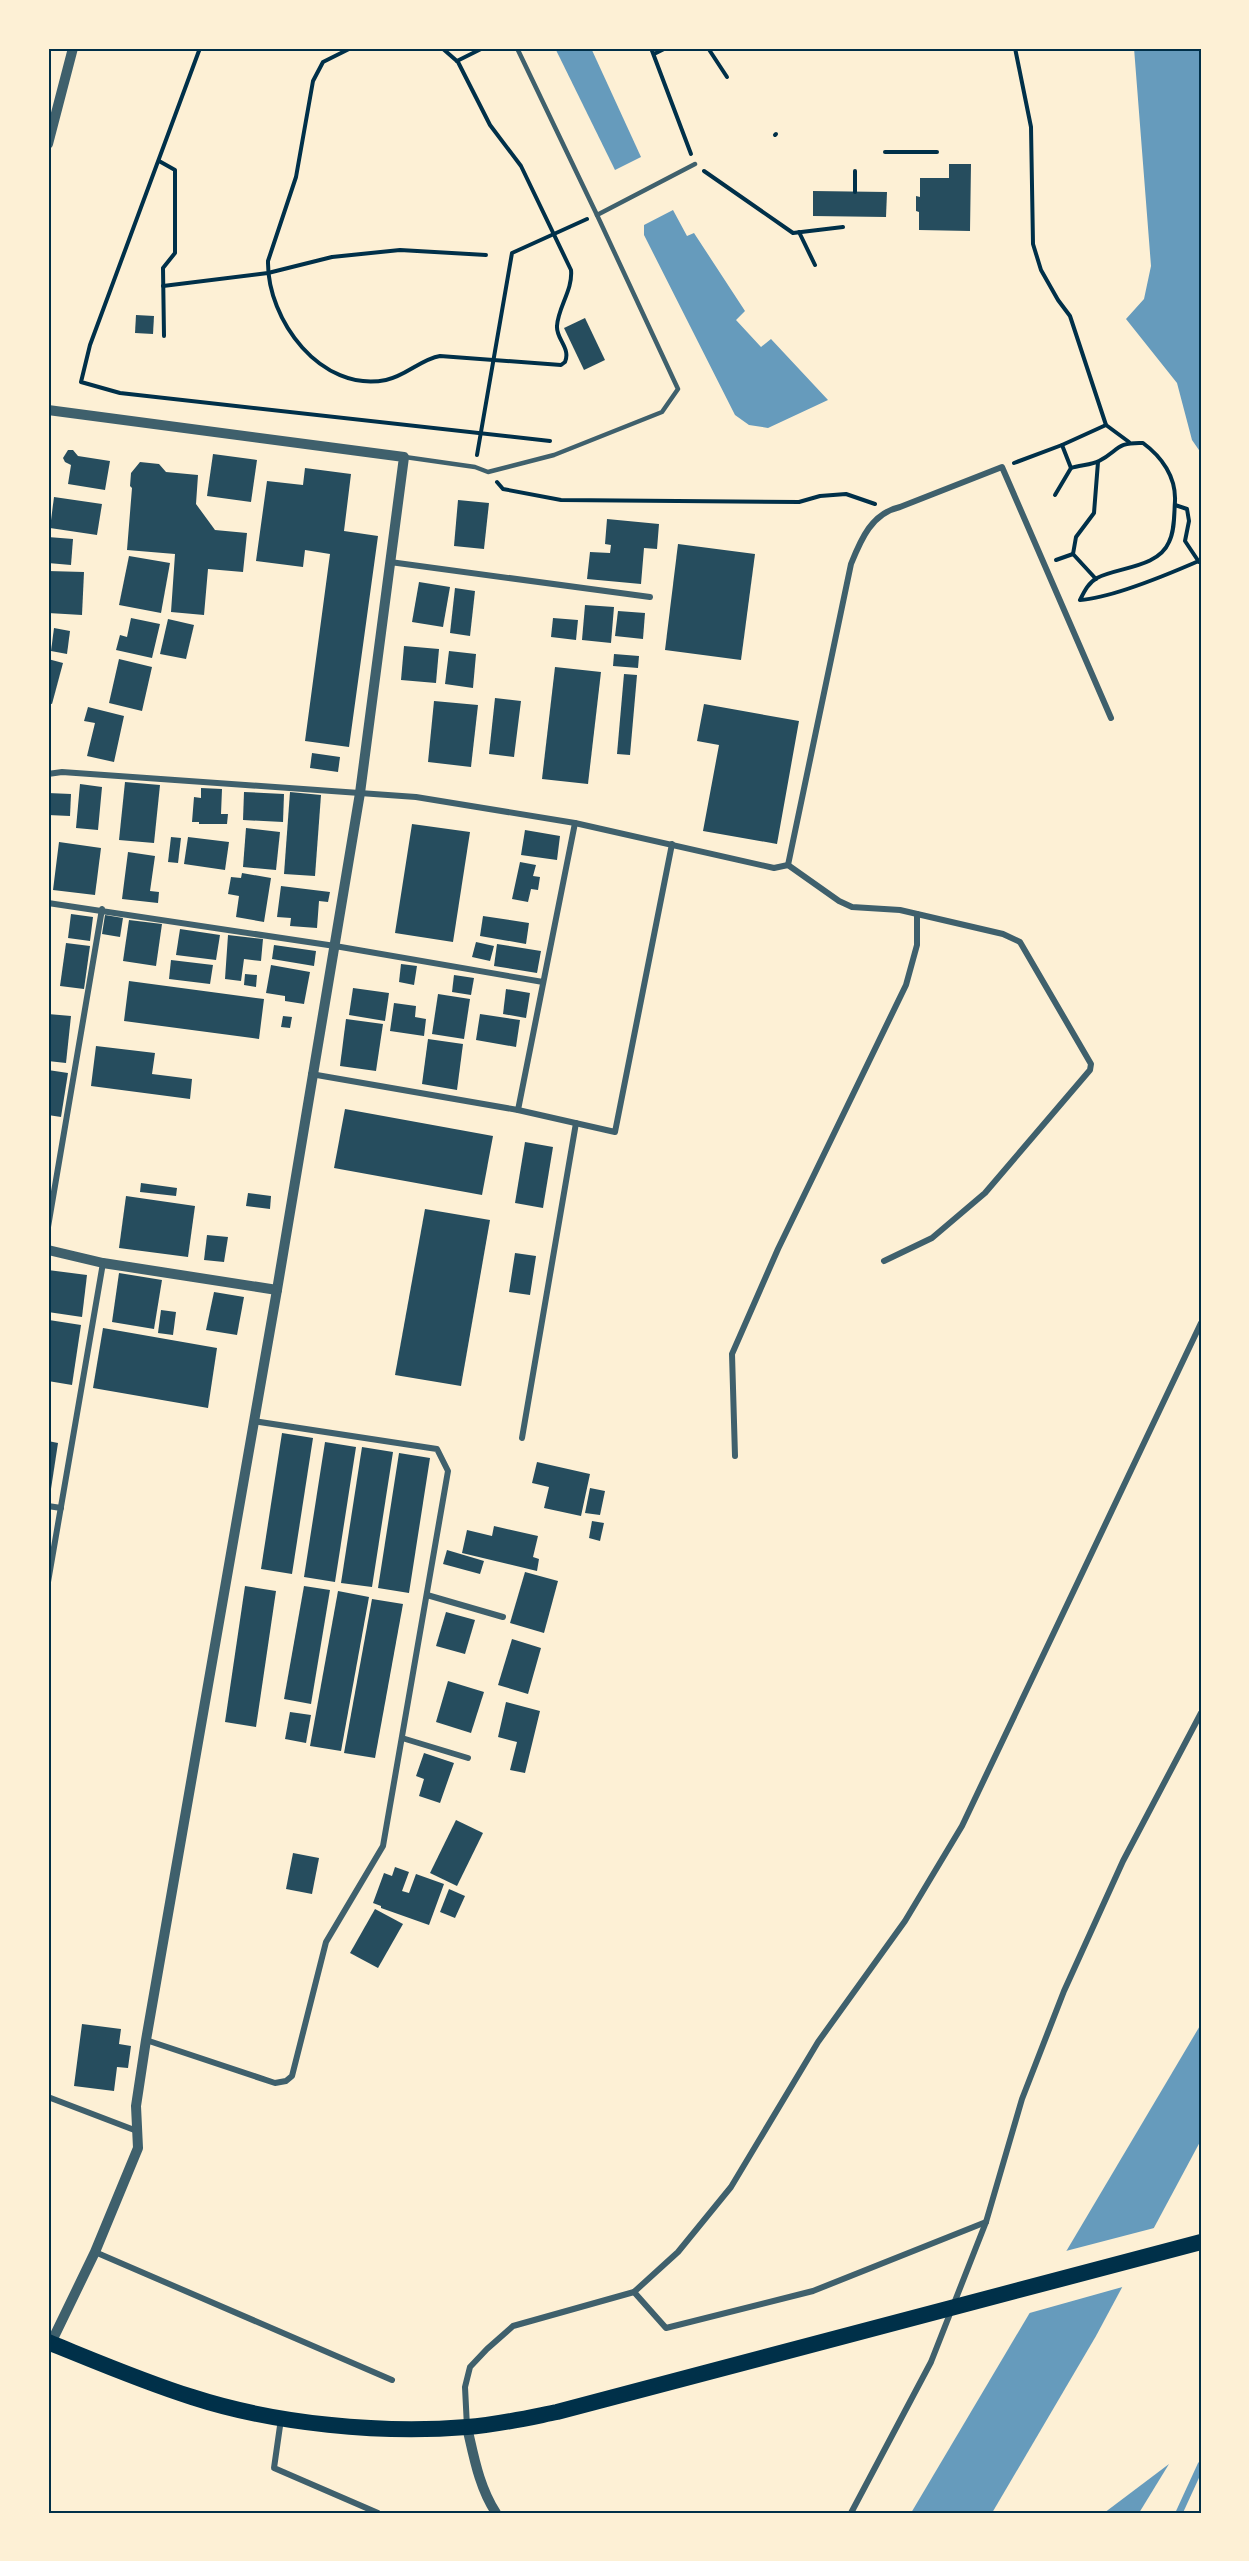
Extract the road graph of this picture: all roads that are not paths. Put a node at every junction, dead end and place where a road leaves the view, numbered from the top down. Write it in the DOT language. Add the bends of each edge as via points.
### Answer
graph roads {
  1 [pos="73,48"];
  2 [pos="518,48"];
  3 [pos="48,144"];
  4 [pos="695,164"];
  5 [pos="597,214"];
  6 [pos="49,413"];
  7 [pos="404,457"];
  8 [pos="390,562"];
  9 [pos="650,597"];
  10 [pos="1111,718"];
  11 [pos="48,774"];
  12 [pos="360,793"];
  13 [pos="575,823"];
  14 [pos="672,844"];
  15 [pos="788,865"];
  16 [pos="48,903"];
  17 [pos="102,909"];
  18 [pos="917,914"];
  19 [pos="335,946"];
  20 [pos="543,982"];
  21 [pos="311,1074"];
  22 [pos="518,1110"];
  23 [pos="576,1123"];
  24 [pos="48,1227"];
  25 [pos="48,1250"];
  26 [pos="884,1261"];
  27 [pos="103,1263"];
  28 [pos="277,1290"];
  29 [pos="1201,1323"];
  30 [pos="253,1421"];
  31 [pos="522,1438"];
  32 [pos="735,1456"];
  33 [pos="48,1506"];
  34 [pos="61,1508"];
  35 [pos="48,1582"];
  36 [pos="427,1595"];
  37 [pos="503,1617"];
  38 [pos="1201,1713"];
  39 [pos="402,1738"];
  40 [pos="468,1758"];
  41 [pos="146,2040"];
  42 [pos="48,2097"];
  43 [pos="136,2131"];
  44 [pos="986,2223"];
  45 [pos="1201,2242"];
  46 [pos="95,2253"];
  47 [pos="634,2292"];
  48 [pos="50,2342"];
  49 [pos="392,2380"];
  50 [pos="281,2419"];
  51 [pos="467,2427"];
  52 [pos="378,2513"];
  53 [pos="496,2513"];
  54 [pos="851,2513"];
  1 -- 3 [label="street"];
  2 -- 5 [label="lane"];
  4 -- 5 [label="lane"];
  5 -- 7 [label="lane" via="678,389 662,412 554,455 488,472"];
  6 -- 7 [label="street"];
  7 -- 8 [label="street"];
  8 -- 9 [label="street"];
  8 -- 12 [label="street"];
  10 -- 15 [label="street" via="1002,467 889,509 866,529 850,564"];
  11 -- 12 [label="street"];
  12 -- 13 [label="street" via="416,797"];
  12 -- 19 [label="street"];
  13 -- 14 [label="street"];
  13 -- 20 [label="street"];
  14 -- 15 [label="street" via="774,868"];
  14 -- 23 [label="street" via="615,1132"];
  15 -- 18 [label="street" via="852,907"];
  16 -- 17 [label="street"];
  17 -- 19 [label="street"];
  17 -- 24 [label="street"];
  18 -- 26 [label="street" via="1003,934 1020,942 1091,1064 1090,1070 985,1193 932,1238"];
  18 -- 32 [label="street" via="917,945 906,985 732,1354"];
  19 -- 20 [label="street"];
  19 -- 21 [label="street"];
  20 -- 22 [label="street"];
  21 -- 22 [label="street"];
  21 -- 28 [label="street"];
  22 -- 23 [label="street"];
  23 -- 31 [label="street"];
  25 -- 27 [label="street"];
  27 -- 28 [label="street"];
  27 -- 34 [label="street"];
  28 -- 30 [label="street"];
  29 -- 47 [label="street" via="962,1826 905,1921 818,2042 731,2187 678,2252"];
  30 -- 36 [label="street" via="437,1449 448,1471"];
  30 -- 41 [label="street"];
  33 -- 34 [label="street"];
  34 -- 35 [label="street"];
  36 -- 37 [label="street"];
  36 -- 39 [label="street"];
  38 -- 44 [label="street" via="1123,1861 1064,1991 1022,2099"];
  39 -- 40 [label="street"];
  39 -- 41 [label="street" via="383,1846 326,1942 292,2076 275,2083"];
  41 -- 43 [label="street"];
  42 -- 43 [label="street"];
  43 -- 46 [label="street" via="138,2148 133,2164"];
  44 -- 47 [label="street" via="813,2291 666,2328"];
  44 -- 54 [label="street" via="931,2362"];
  45 -- 51 [label="highway" via="557,2412"];
  46 -- 48 [label="street"];
  46 -- 49 [label="street"];
  47 -- 51 [label="street" via="513,2326 470,2367 465,2387"];
  48 -- 50 [label="highway" via="192,2397"];
  50 -- 51 [label="highway" via="333,2425"];
  50 -- 52 [label="street" via="274,2468"];
  51 -- 53 [label="street" via="478,2475"];
}
